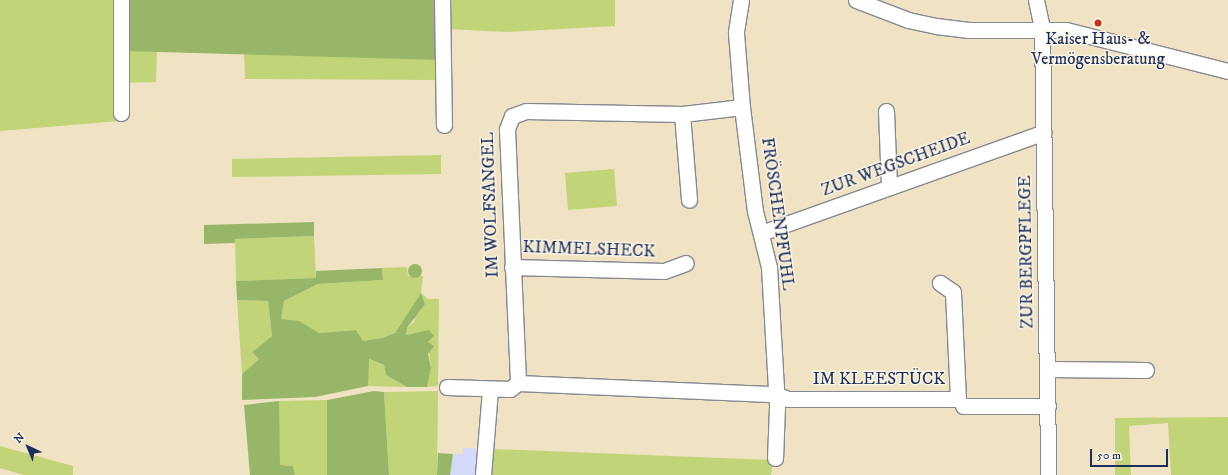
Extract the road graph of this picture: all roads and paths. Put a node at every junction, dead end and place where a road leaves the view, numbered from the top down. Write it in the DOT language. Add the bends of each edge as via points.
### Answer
graph roads {
  1 [pos="121,0"];
  2 [pos="442,0"];
  3 [pos="741,0"];
  4 [pos="856,0"];
  5 [pos="1036,0"];
  6 [pos="1042,29"];
  7 [pos="1228,71"];
  8 [pos="742,107"];
  9 [pos="886,111"];
  10 [pos="121,113"];
  11 [pos="682,114"];
  12 [pos="444,125"];
  13 [pos="1044,132"];
  14 [pos="889,187"];
  15 [pos="689,200"];
  16 [pos="761,233"];
  17 [pos="686,263"];
  18 [pos="512,267"];
  19 [pos="940,283"];
  20 [pos="1047,369"];
  21 [pos="1146,370"];
  22 [pos="518,383"];
  23 [pos="447,387"];
  24 [pos="490,388"];
  25 [pos="775,394"];
  26 [pos="964,406"];
  27 [pos="1048,406"];
  28 [pos="775,458"];
  29 [pos="483,475"];
  30 [pos="1048,475"];
  1 -- 10 [label="street"];
  2 -- 12 [label="street"];
  3 -- 8 [label="street, FRÖSCHENPFUHL" via="736,33"];
  4 -- 6 [label="street" via="908,20 936,26 969,30"];
  5 -- 6 [label="street, ZUR BERGPFLEGE"];
  6 -- 7 [label="street" via="1066,30"];
  6 -- 13 [label="street, ZUR BERGPFLEGE"];
  8 -- 11 [label="street, IM WOLFSANGEL"];
  8 -- 16 [label="street, FRÖSCHENPFUHL"];
  9 -- 14 [label="street"];
  11 -- 15 [label="street"];
  11 -- 18 [label="street, IM WOLFSANGEL" via="526,111 512,116 507,129"];
  13 -- 14 [label="street, ZUR WEGSCHEIDE"];
  13 -- 20 [label="street, ZUR BERGPFLEGE"];
  14 -- 16 [label="street, ZUR WEGSCHEIDE"];
  16 -- 25 [label="street, FRÖSCHENPFUHL" via="769,266"];
  17 -- 18 [label="street, KIMMELSHECK" via="664,271"];
  18 -- 22 [label="street, IM WOLFSANGEL"];
  19 -- 25 [label="street, IM KLEESTÜCK" via="953,292 958,399 788,398"];
  20 -- 21 [label="street"];
  20 -- 27 [label="street, ZUR BERGPFLEGE"];
  22 -- 24 [label="street" via="510,388"];
  22 -- 25 [label="street"];
  23 -- 24 [label="street"];
  24 -- 29 [label="street"];
  25 -- 28 [label="street, FRÖSCHENPFUHL"];
  26 -- 27 [label="street"];
  27 -- 30 [label="street, ZUR BERGPFLEGE"];
}
